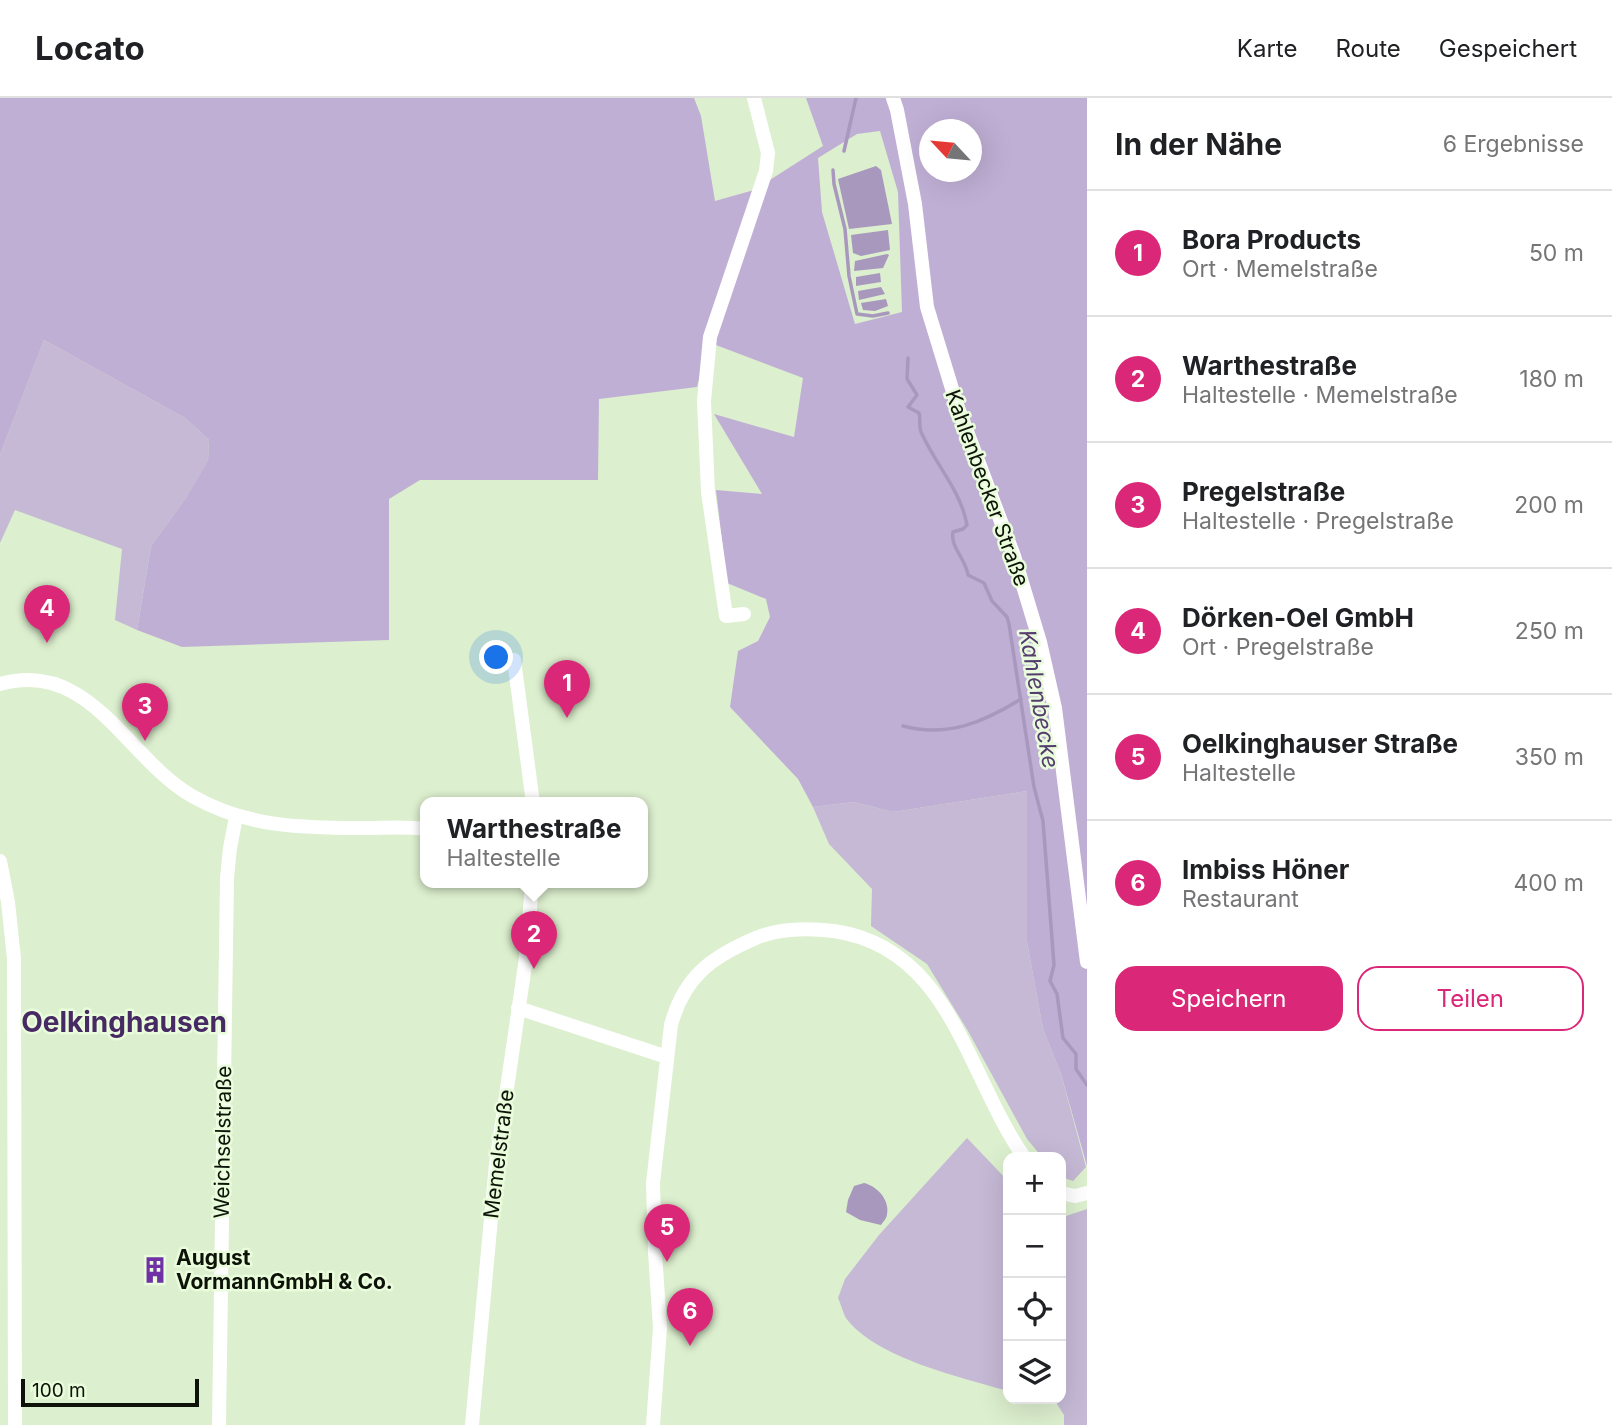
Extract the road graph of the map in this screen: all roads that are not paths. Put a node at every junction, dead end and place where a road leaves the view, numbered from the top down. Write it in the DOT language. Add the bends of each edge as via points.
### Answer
graph roads {
  1 [pos="754,98"];
  2 [pos="893,98"];
  3 [pos="744,614"];
  4 [pos="514,660"];
  5 [pos="0,684"];
  6 [pos="532,797"];
  7 [pos="236,817"];
  8 [pos="420,829"];
  9 [pos="0,861"];
  10 [pos="532,888"];
  11 [pos="1087,962"];
  12 [pos="518,1009"];
  13 [pos="667,1057"];
  14 [pos="1021,1152"];
  15 [pos="1087,1193"];
  16 [pos="1066,1194"];
  17 [pos="15,1425"];
  18 [pos="219,1425"];
  19 [pos="472,1425"];
  20 [pos="653,1425"];
  1 -- 3 [label="street" via="768,153 766,171 710,337 704,401 708,492 726,616"];
  2 -- 11 [label="street, Kahlenbecker Straße" via="915,204 930,318 1014,556 1055,708"];
  4 -- 6 [label="street"];
  5 -- 7 [label="street" via="52,684 83,696 153,766 190,795"];
  7 -- 8 [label="street" via="314,828"];
  7 -- 18 [label="street, Weichselstraße" via="227,878"];
  9 -- 17 [label="street" via="14,959"];
  10 -- 12 [label="street, Memelstraße"];
  12 -- 13 [label="street"];
  12 -- 19 [label="street, Memelstraße" via="496,1164"];
  13 -- 14 [label="street" via="676,1007 687,986 717,957 779,932 821,929 867,938 912,966 937,995"];
  13 -- 20 [label="street" via="653,1183 660,1328"];
  15 -- 16 [label="street"];
}
